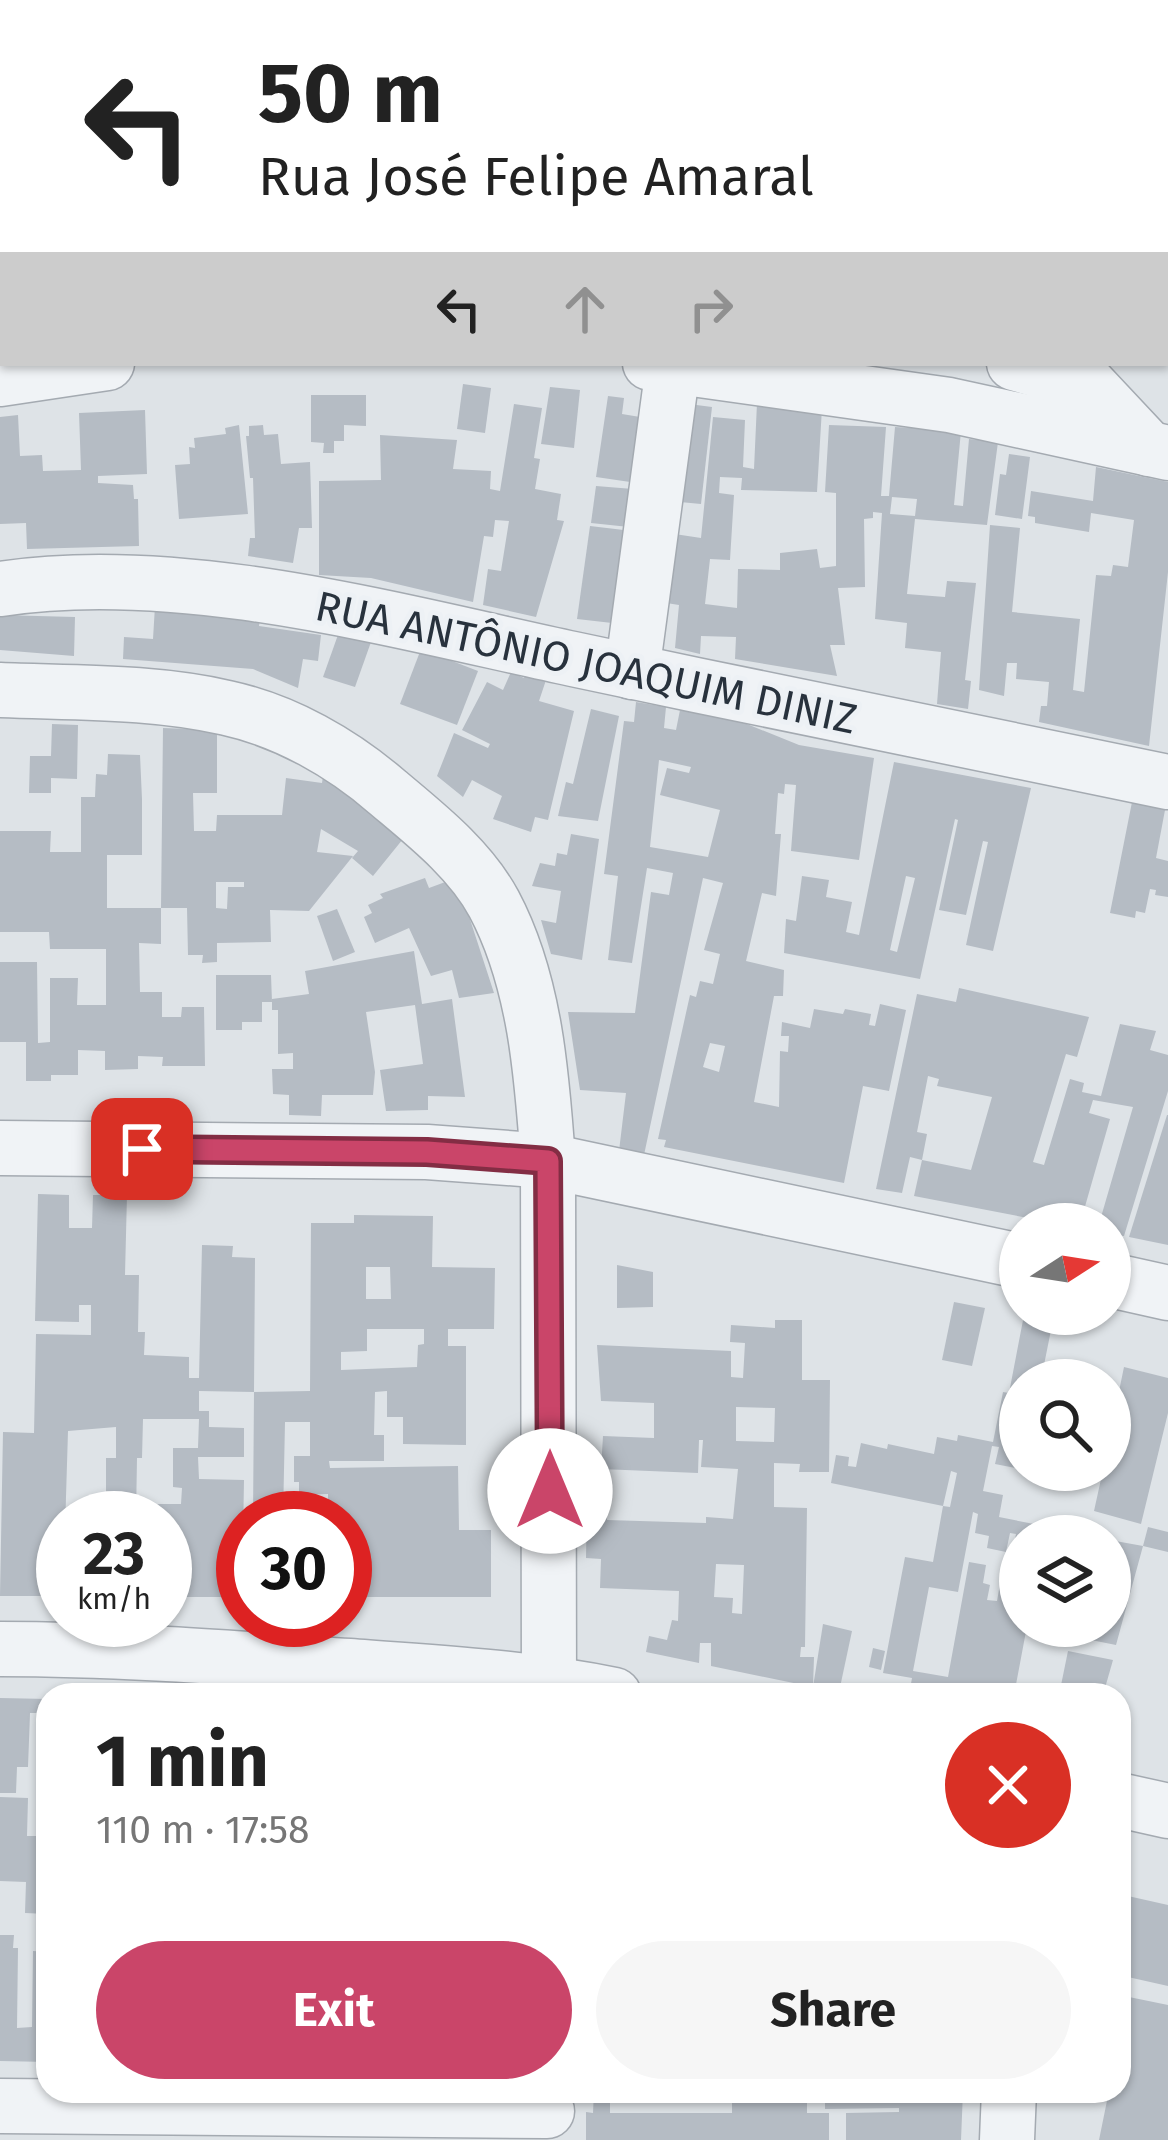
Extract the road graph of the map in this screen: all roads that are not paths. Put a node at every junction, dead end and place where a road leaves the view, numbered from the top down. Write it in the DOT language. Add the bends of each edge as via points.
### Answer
graph roads {
  1 [pos="87,366"];
  2 [pos="662,366"];
  3 [pos="669,366"];
  4 [pos="1034,366"];
  5 [pos="1089,374"];
  6 [pos="0,379"];
  7 [pos="1158,451"];
  8 [pos="0,589"];
  9 [pos="632,672"];
  10 [pos="0,690"];
  11 [pos="1168,782"];
  12 [pos="0,1148"];
  13 [pos="548,1161"];
  14 [pos="999,1257"];
  15 [pos="1131,1285"];
  16 [pos="1168,1293"];
  17 [pos="0,1649"];
  18 [pos="496,1683"];
  19 [pos="549,1683"];
  20 [pos="1131,1803"];
  21 [pos="1168,1811"];
  22 [pos="1009,2103"];
  23 [pos="0,2106"];
  24 [pos="547,2114"];
  25 [pos="1007,2140"];
  1 -- 6 [label="street"];
  2 -- 9 [label="street"];
  3 -- 7 [label="street" via="949,406"];
  4 -- 5 [label="street"];
  5 -- 7 [label="street"];
  8 -- 9 [label="street, RUA ANTÔNIO JOAQUIM DINIZ" via="120,580 263,598"];
  9 -- 11 [label="street, RUA ANTÔNIO JOAQUIM DINIZ"];
  10 -- 13 [label="street" via="228,708 297,731 363,771 441,838 493,902 524,979"];
  12 -- 13 [label="street" via="427,1152"];
  13 -- 14 [label="street"];
  13 -- 19 [label="street"];
  15 -- 16 [label="street"];
  17 -- 18 [label="street" via="210,1656"];
  20 -- 21 [label="street"];
  22 -- 25 [label="street"];
  23 -- 24 [label="street"];
}
